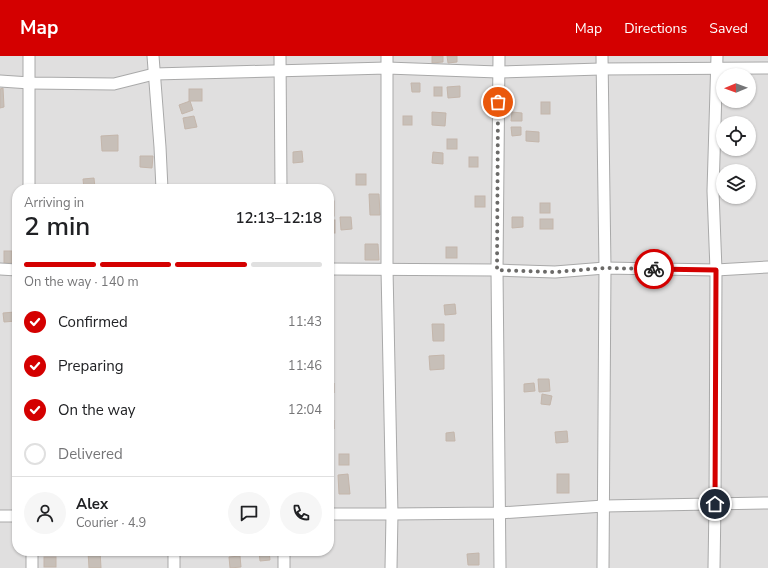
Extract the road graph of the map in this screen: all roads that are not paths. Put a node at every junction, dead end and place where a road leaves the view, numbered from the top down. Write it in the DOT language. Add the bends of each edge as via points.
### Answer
graph roads {
  1 [pos="29,56"];
  2 [pos="153,56"];
  3 [pos="280,56"];
  4 [pos="387,56"];
  5 [pos="499,56"];
  6 [pos="602,56"];
  7 [pos="716,56"];
  8 [pos="387,68"];
  9 [pos="716,68"];
  10 [pos="717,68"];
  11 [pos="756,68"];
  12 [pos="768,68"];
  13 [pos="601,69"];
  14 [pos="280,71"];
  15 [pos="498,72"];
  16 [pos="154,74"];
  17 [pos="0,81"];
  18 [pos="30,83"];
  19 [pos="716,98"];
  20 [pos="29,184"];
  21 [pos="162,184"];
  22 [pos="281,184"];
  23 [pos="768,267"];
  24 [pos="605,268"];
  25 [pos="0,269"];
  26 [pos="334,269"];
  27 [pos="387,269"];
  28 [pos="12,270"];
  29 [pos="497,270"];
  30 [pos="716,270"];
  31 [pos="768,503"];
  32 [pos="715,504"];
  33 [pos="604,506"];
  34 [pos="499,513"];
  35 [pos="334,514"];
  36 [pos="392,514"];
  37 [pos="0,516"];
  38 [pos="12,516"];
  39 [pos="32,556"];
  40 [pos="174,556"];
  41 [pos="284,556"];
  42 [pos="32,568"];
  43 [pos="174,568"];
  44 [pos="284,568"];
  45 [pos="391,568"];
  46 [pos="500,568"];
  47 [pos="603,568"];
  48 [pos="714,568"];
  1 -- 18 [label="street"];
  2 -- 16 [label="street"];
  3 -- 14 [label="street"];
  4 -- 8 [label="street"];
  5 -- 15 [label="street"];
  6 -- 13 [label="street"];
  7 -- 10 [label="street"];
  8 -- 14 [label="street"];
  8 -- 15 [label="street"];
  8 -- 27 [label="street"];
  9 -- 13 [label="street"];
  11 -- 12 [label="street"];
  13 -- 15 [label="street"];
  13 -- 24 [label="street"];
  14 -- 16 [label="street"];
  14 -- 22 [label="street"];
  15 -- 29 [label="street"];
  16 -- 18 [label="street" via="114,84"];
  16 -- 21 [label="street"];
  17 -- 18 [label="street"];
  18 -- 20 [label="street"];
  19 -- 30 [label="street" via="713,190"];
  23 -- 30 [label="street"];
  24 -- 29 [label="street" via="555,272"];
  24 -- 30 [label="street"];
  24 -- 33 [label="street"];
  25 -- 28 [label="street"];
  26 -- 27 [label="street"];
  27 -- 29 [label="street"];
  27 -- 36 [label="street"];
  29 -- 34 [label="street"];
  30 -- 32 [label="street"];
  31 -- 32 [label="street"];
  32 -- 33 [label="street"];
  32 -- 48 [label="street"];
  33 -- 34 [label="street"];
  33 -- 47 [label="street"];
  34 -- 36 [label="street"];
  34 -- 46 [label="street"];
  35 -- 36 [label="street"];
  36 -- 45 [label="street"];
  37 -- 38 [label="street"];
  39 -- 42 [label="street"];
  40 -- 43 [label="street"];
  41 -- 44 [label="street"];
}
